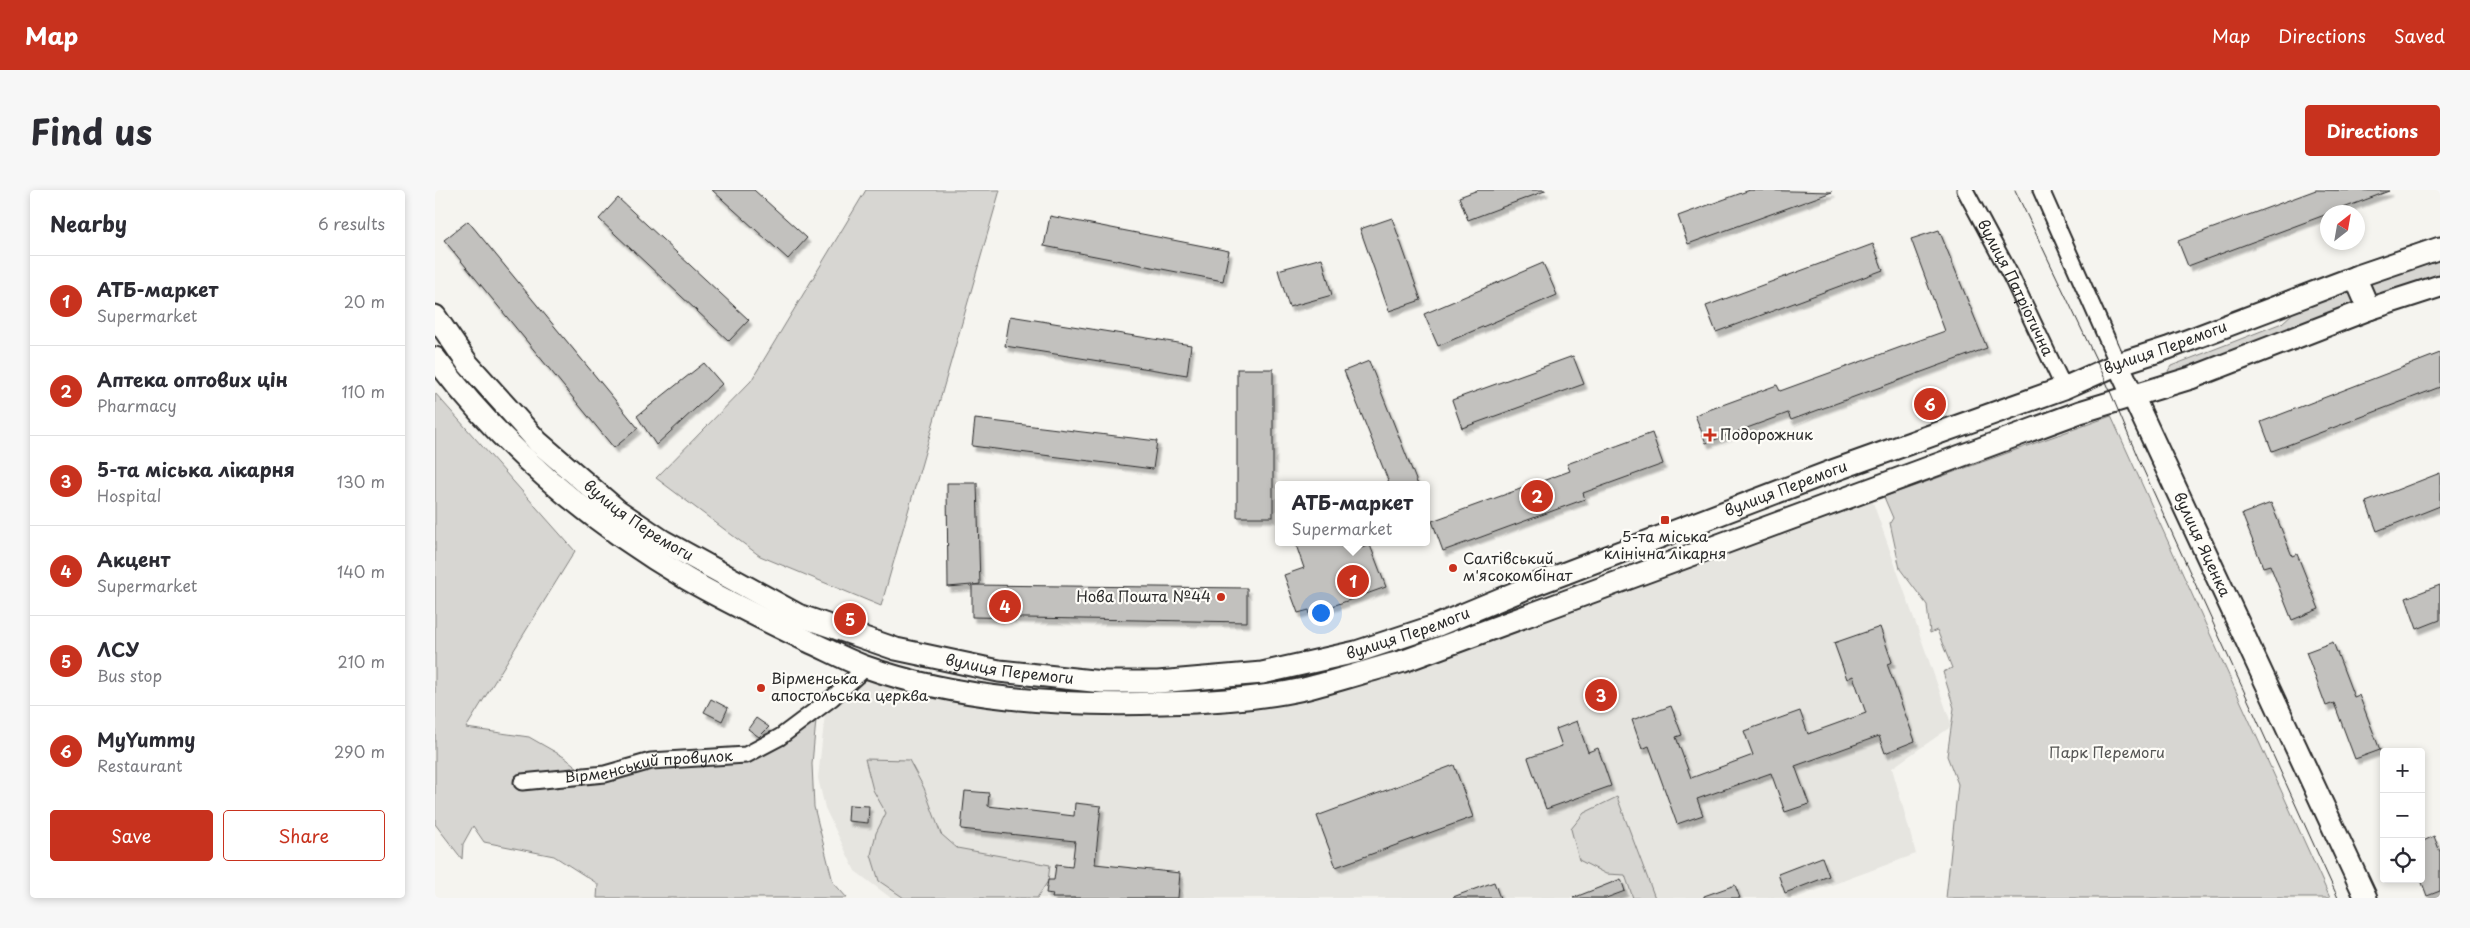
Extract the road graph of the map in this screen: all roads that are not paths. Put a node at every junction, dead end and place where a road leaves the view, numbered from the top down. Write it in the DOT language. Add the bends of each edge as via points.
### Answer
graph roads {
  1 [pos="1965,190"];
  2 [pos="2041,190"];
  3 [pos="2440,248"];
  4 [pos="2355,277"];
  5 [pos="2440,286"];
  6 [pos="2369,309"];
  7 [pos="435,316"];
  8 [pos="435,358"];
  9 [pos="2118,364"];
  10 [pos="2064,388"];
  11 [pos="2133,396"];
  12 [pos="1847,466"];
  13 [pos="1857,495"];
  14 [pos="860,665"];
  15 [pos="522,782"];
  16 [pos="2366,898"];
  1 -- 10 [label="street, вулиця Патріотична" via="2011,276"];
  2 -- 9 [label="street, вулиця Яценка"];
  3 -- 4 [label="main road, вулиця Перемоги"];
  4 -- 6 [label="main road"];
  4 -- 9 [label="main road, вулиця Перемоги"];
  5 -- 6 [label="main road, вулиця Перемоги"];
  6 -- 11 [label="main road, вулиця Перемоги" via="2191,378"];
  7 -- 12 [label="main road, вулиця Перемоги" via="468,364 538,442 617,510 663,541 798,615 896,649 999,671 1102,682 1158,682 1262,673 1356,652 1438,625"];
  8 -- 14 [label="main road, вулиця Перемоги" via="467,401 546,479 634,547 730,604"];
  9 -- 10 [label="main road, вулиця Перемоги"];
  9 -- 11 [label="main road, вулиця Яценка"];
  10 -- 12 [label="main road, вулиця Перемоги"];
  11 -- 13 [label="main road, вулиця Перемоги" via="2074,414"];
  11 -- 16 [label="main road, вулиця Яценка"];
  12 -- 13 [label="main road"];
  13 -- 14 [label="main road, вулиця Перемоги" via="1403,661 1303,689 1205,702 1082,704 976,694 909,681"];
  14 -- 15 [label="street, Вірменський провулок" via="860,673 832,698 779,737 746,755 651,761 605,774"];
}
